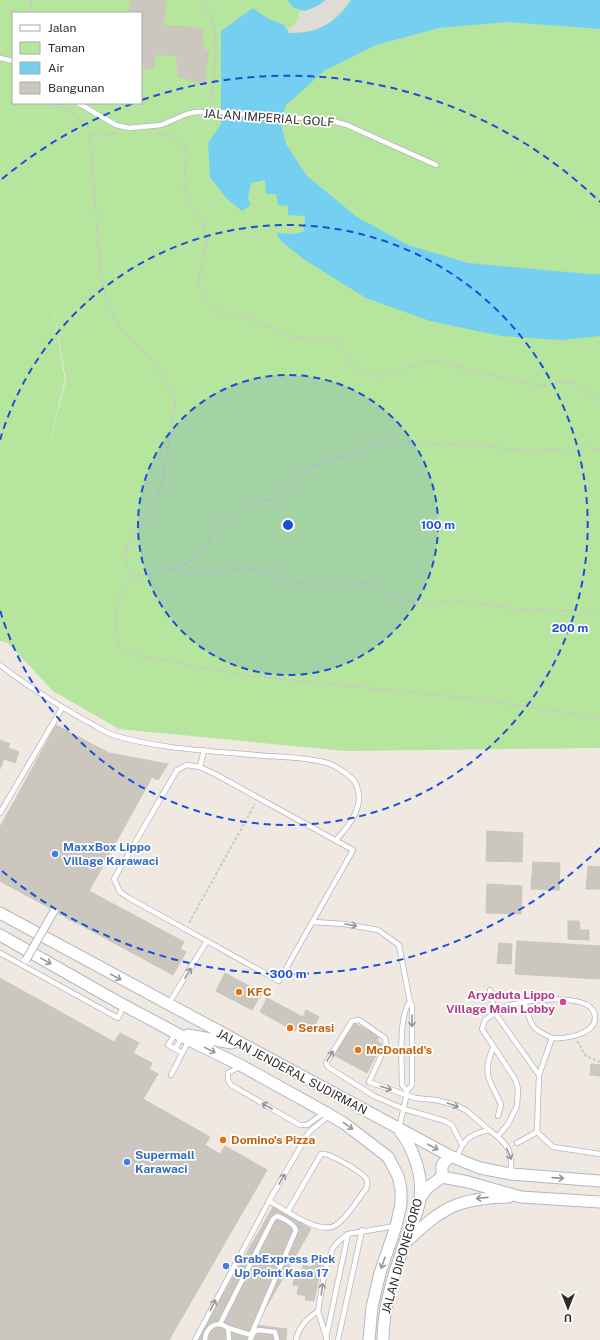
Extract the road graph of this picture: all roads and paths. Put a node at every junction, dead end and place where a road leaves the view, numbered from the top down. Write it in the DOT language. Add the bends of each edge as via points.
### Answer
graph roads {
  1 [pos="31,0"];
  2 [pos="201,0"];
  3 [pos="31,12"];
  4 [pos="0,58"];
  5 [pos="12,61"];
  6 [pos="52,104"];
  7 [pos="80,104"];
  8 [pos="210,112"];
  9 [pos="151,127"];
  10 [pos="436,165"];
  11 [pos="600,401"];
  12 [pos="600,449"];
  13 [pos="168,569"];
  14 [pos="133,577"];
  15 [pos="600,612"];
  16 [pos="0,665"];
  17 [pos="62,708"];
  18 [pos="600,718"];
  19 [pos="204,750"];
  20 [pos="200,767"];
  21 [pos="259,798"];
  22 [pos="0,813"];
  23 [pos="336,840"];
  24 [pos="54,911"];
  25 [pos="0,913"];
  26 [pos="313,922"];
  27 [pos="78,924"];
  28 [pos="0,926"];
  29 [pos="185,929"];
  30 [pos="4,937"];
  31 [pos="207,941"];
  32 [pos="0,953"];
  33 [pos="26,960"];
  34 [pos="490,990"];
  35 [pos="410,1002"];
  36 [pos="524,1002"];
  37 [pos="168,1005"];
  38 [pos="495,1013"];
  39 [pos="574,1035"];
  40 [pos="183,1037"];
  41 [pos="552,1038"];
  42 [pos="241,1044"];
  43 [pos="493,1048"];
  44 [pos="175,1049"];
  45 [pos="182,1053"];
  46 [pos="600,1062"];
  47 [pos="242,1066"];
  48 [pos="170,1075"];
  49 [pos="539,1075"];
  50 [pos="407,1093"];
  51 [pos="402,1108"];
  52 [pos="328,1114"];
  53 [pos="498,1116"];
  54 [pos="398,1129"];
  55 [pos="488,1130"];
  56 [pos="537,1132"];
  57 [pos="498,1136"];
  58 [pos="517,1142"];
  59 [pos="462,1144"];
  60 [pos="600,1154"];
  61 [pos="453,1158"];
  62 [pos="511,1174"];
  63 [pos="442,1177"];
  64 [pos="600,1181"];
  65 [pos="521,1197"];
  66 [pos="420,1198"];
  67 [pos="268,1201"];
  68 [pos="600,1202"];
  69 [pos="288,1211"];
  70 [pos="396,1226"];
  71 [pos="362,1230"];
  72 [pos="348,1234"];
  73 [pos="404,1243"];
  74 [pos="318,1311"];
  75 [pos="220,1324"];
  76 [pos="228,1328"];
  77 [pos="251,1337"];
  78 [pos="327,1339"];
  79 [pos="195,1340"];
  80 [pos="205,1340"];
  81 [pos="229,1340"];
  82 [pos="277,1340"];
  83 [pos="296,1340"];
  84 [pos="338,1340"];
  85 [pos="369,1340"];
  86 [pos="383,1340"];
  1 -- 3 [label="path"];
  2 -- 8 [label="path" via="210,15 215,33"];
  4 -- 5 [label="lane"];
  6 -- 14 [label="path" via="68,110 89,127 101,278 108,305 119,327 154,363 176,399 162,484 145,520 129,541 125,560"];
  7 -- 9 [label="lane, JALAN IMPERIAL GOLF" via="116,125 129,128"];
  8 -- 9 [label="lane, JALAN IMPERIAL GOLF" via="187,114 168,123"];
  8 -- 10 [label="lane, JALAN IMPERIAL GOLF" via="328,120 347,125"];
  9 -- 11 [label="path" via="151,132 173,136 186,148 184,190 190,206 202,221 207,242 198,284 208,306 220,312 248,318 290,336 308,340 324,338 336,342 354,368 377,377 426,361 440,361 541,386 575,383"];
  12 -- 13 [label="path" via="582,447 530,451 472,445 378,442 309,469 274,498 250,505 223,524 209,539 207,549 187,563"];
  13 -- 14 [label="path"];
  13 -- 15 [label="path" via="183,574 245,568 295,582 352,580 373,585 400,599 425,605 454,600 517,609"];
  14 -- 18 [label="path" via="118,599 115,626 119,646 134,655 251,676 477,699"];
  16 -- 17 [label="lane" via="25,685"];
  17 -- 19 [label="lane" via="112,734 163,746"];
  17 -- 22 [label="lane"];
  19 -- 20 [label="lane"];
  19 -- 23 [label="lane" via="329,764 346,774 356,783 357,808 348,827"];
  20 -- 21 [label="lane"];
  20 -- 29 [label="lane" via="187,765 177,770 114,879 120,892"];
  21 -- 23 [label="lane"];
  21 -- 29 [label="path"];
  23 -- 26 [label="lane" via="353,850"];
  24 -- 27 [label="path"];
  24 -- 33 [label="street, bridge"];
  25 -- 37 [label="street, JALAN JENDERAL SUDIRMAN, one-way"];
  26 -- 31 [label="lane" via="280,981"];
  26 -- 35 [label="lane, one-way" via="378,930 398,945"];
  28 -- 30 [label="street"];
  29 -- 31 [label="lane"];
  30 -- 40 [label="street, JALAN JENDERAL SUDIRMAN, one-way"];
  37 -- 31 [label="lane, one-way"];
  32 -- 44 [label="lane" via="118,1018 123,1007 174,1036 168,1045"];
  34 -- 38 [label="lane"];
  35 -- 50 [label="lane, one-way" via="412,1085"];
  35 -- 50 [label="lane" via="406,1006 403,1025 402,1085"];
  36 -- 38 [label="lane"];
  36 -- 39 [label="lane" via="560,999 585,1004 593,1010 593,1027"];
  36 -- 41 [label="lane" via="534,1027"];
  37 -- 42 [label="street, JALAN JENDERAL SUDIRMAN"];
  38 -- 43 [label="lane" via="485,1020 482,1029"];
  38 -- 49 [label="lane"];
  39 -- 41 [label="lane"];
  39 -- 46 [label="path" via="586,1056"];
  40 -- 42 [label="street"];
  40 -- 44 [label="lane"];
  40 -- 45 [label="lane"];
  40 -- 47 [label="street, JALAN JENDERAL SUDIRMAN, one-way"];
  41 -- 49 [label="lane"];
  42 -- 54 [label="street, JALAN JENDERAL SUDIRMAN"];
  43 -- 53 [label="lane" via="487,1070 493,1092 501,1105"];
  43 -- 57 [label="lane" via="515,1079 518,1089 517,1106 508,1124"];
  44 -- 45 [label="lane"];
  45 -- 48 [label="lane"];
  47 -- 52 [label="street, JALAN JENDERAL SUDIRMAN"];
  52 -- 47 [label="lane, one-way" via="307,1125 300,1125 231,1085 228,1073"];
  49 -- 56 [label="lane"];
  50 -- 51 [label="lane"];
  51 -- 50 [label="lane, one-way" via="374,1096 326,1065 352,1021 359,1020 385,1038 386,1045 369,1082"];
  50 -- 55 [label="lane, one-way" via="415,1098 456,1105 468,1111"];
  51 -- 54 [label="lane"];
  51 -- 59 [label="lane" via="452,1125"];
  67 -- 52 [label="lane, one-way" via="309,1132"];
  52 -- 70 [label="street, JALAN JENDERAL SUDIRMAN, one-way" via="394,1164 401,1189 401,1204"];
  54 -- 61 [label="street, JALAN JENDERAL SUDIRMAN, one-way"];
  54 -- 66 [label="street, JALAN DIPONEGORO" via="408,1141 417,1167"];
  55 -- 57 [label="lane"];
  55 -- 59 [label="lane" via="472,1134"];
  56 -- 58 [label="lane"];
  56 -- 60 [label="lane" via="553,1147"];
  57 -- 62 [label="lane, one-way" via="510,1154"];
  59 -- 61 [label="lane"];
  61 -- 62 [label="street, JALAN JENDERAL SUDIRMAN" via="480,1168"];
  61 -- 63 [label="street" via="442,1165"];
  62 -- 64 [label="street, JALAN JENDERAL SUDIRMAN, one-way"];
  63 -- 65 [label="street"];
  63 -- 66 [label="street" via="427,1188"];
  65 -- 68 [label="street"];
  65 -- 73 [label="street, one-way" via="479,1198 454,1204 426,1222"];
  66 -- 73 [label="street, JALAN DIPONEGORO"];
  67 -- 69 [label="lane"];
  79 -- 67 [label="lane, one-way"];
  69 -- 69 [label="lane" via="312,1225 330,1228 336,1226 366,1189 367,1180 360,1173 328,1155 321,1154"];
  70 -- 71 [label="lane"];
  70 -- 85 [label="street, JALAN DIPONEGORO, one-way" via="380,1273 372,1307"];
  71 -- 72 [label="lane"];
  71 -- 84 [label="lane"];
  74 -- 72 [label="lane, one-way" via="329,1258 339,1241"];
  72 -- 78 [label="lane"];
  73 -- 86 [label="street, JALAN DIPONEGORO" via="387,1301"];
  74 -- 78 [label="lane"];
  74 -- 83 [label="lane" via="305,1321"];
  75 -- 76 [label="lane"];
  75 -- 77 [label="lane" via="273,1219 280,1217 296,1230"];
  75 -- 80 [label="lane" via="209,1328"];
  76 -- 77 [label="lane"];
  76 -- 81 [label="lane"];
  77 -- 82 [label="lane" via="258,1330 271,1331 275,1332"];
}
